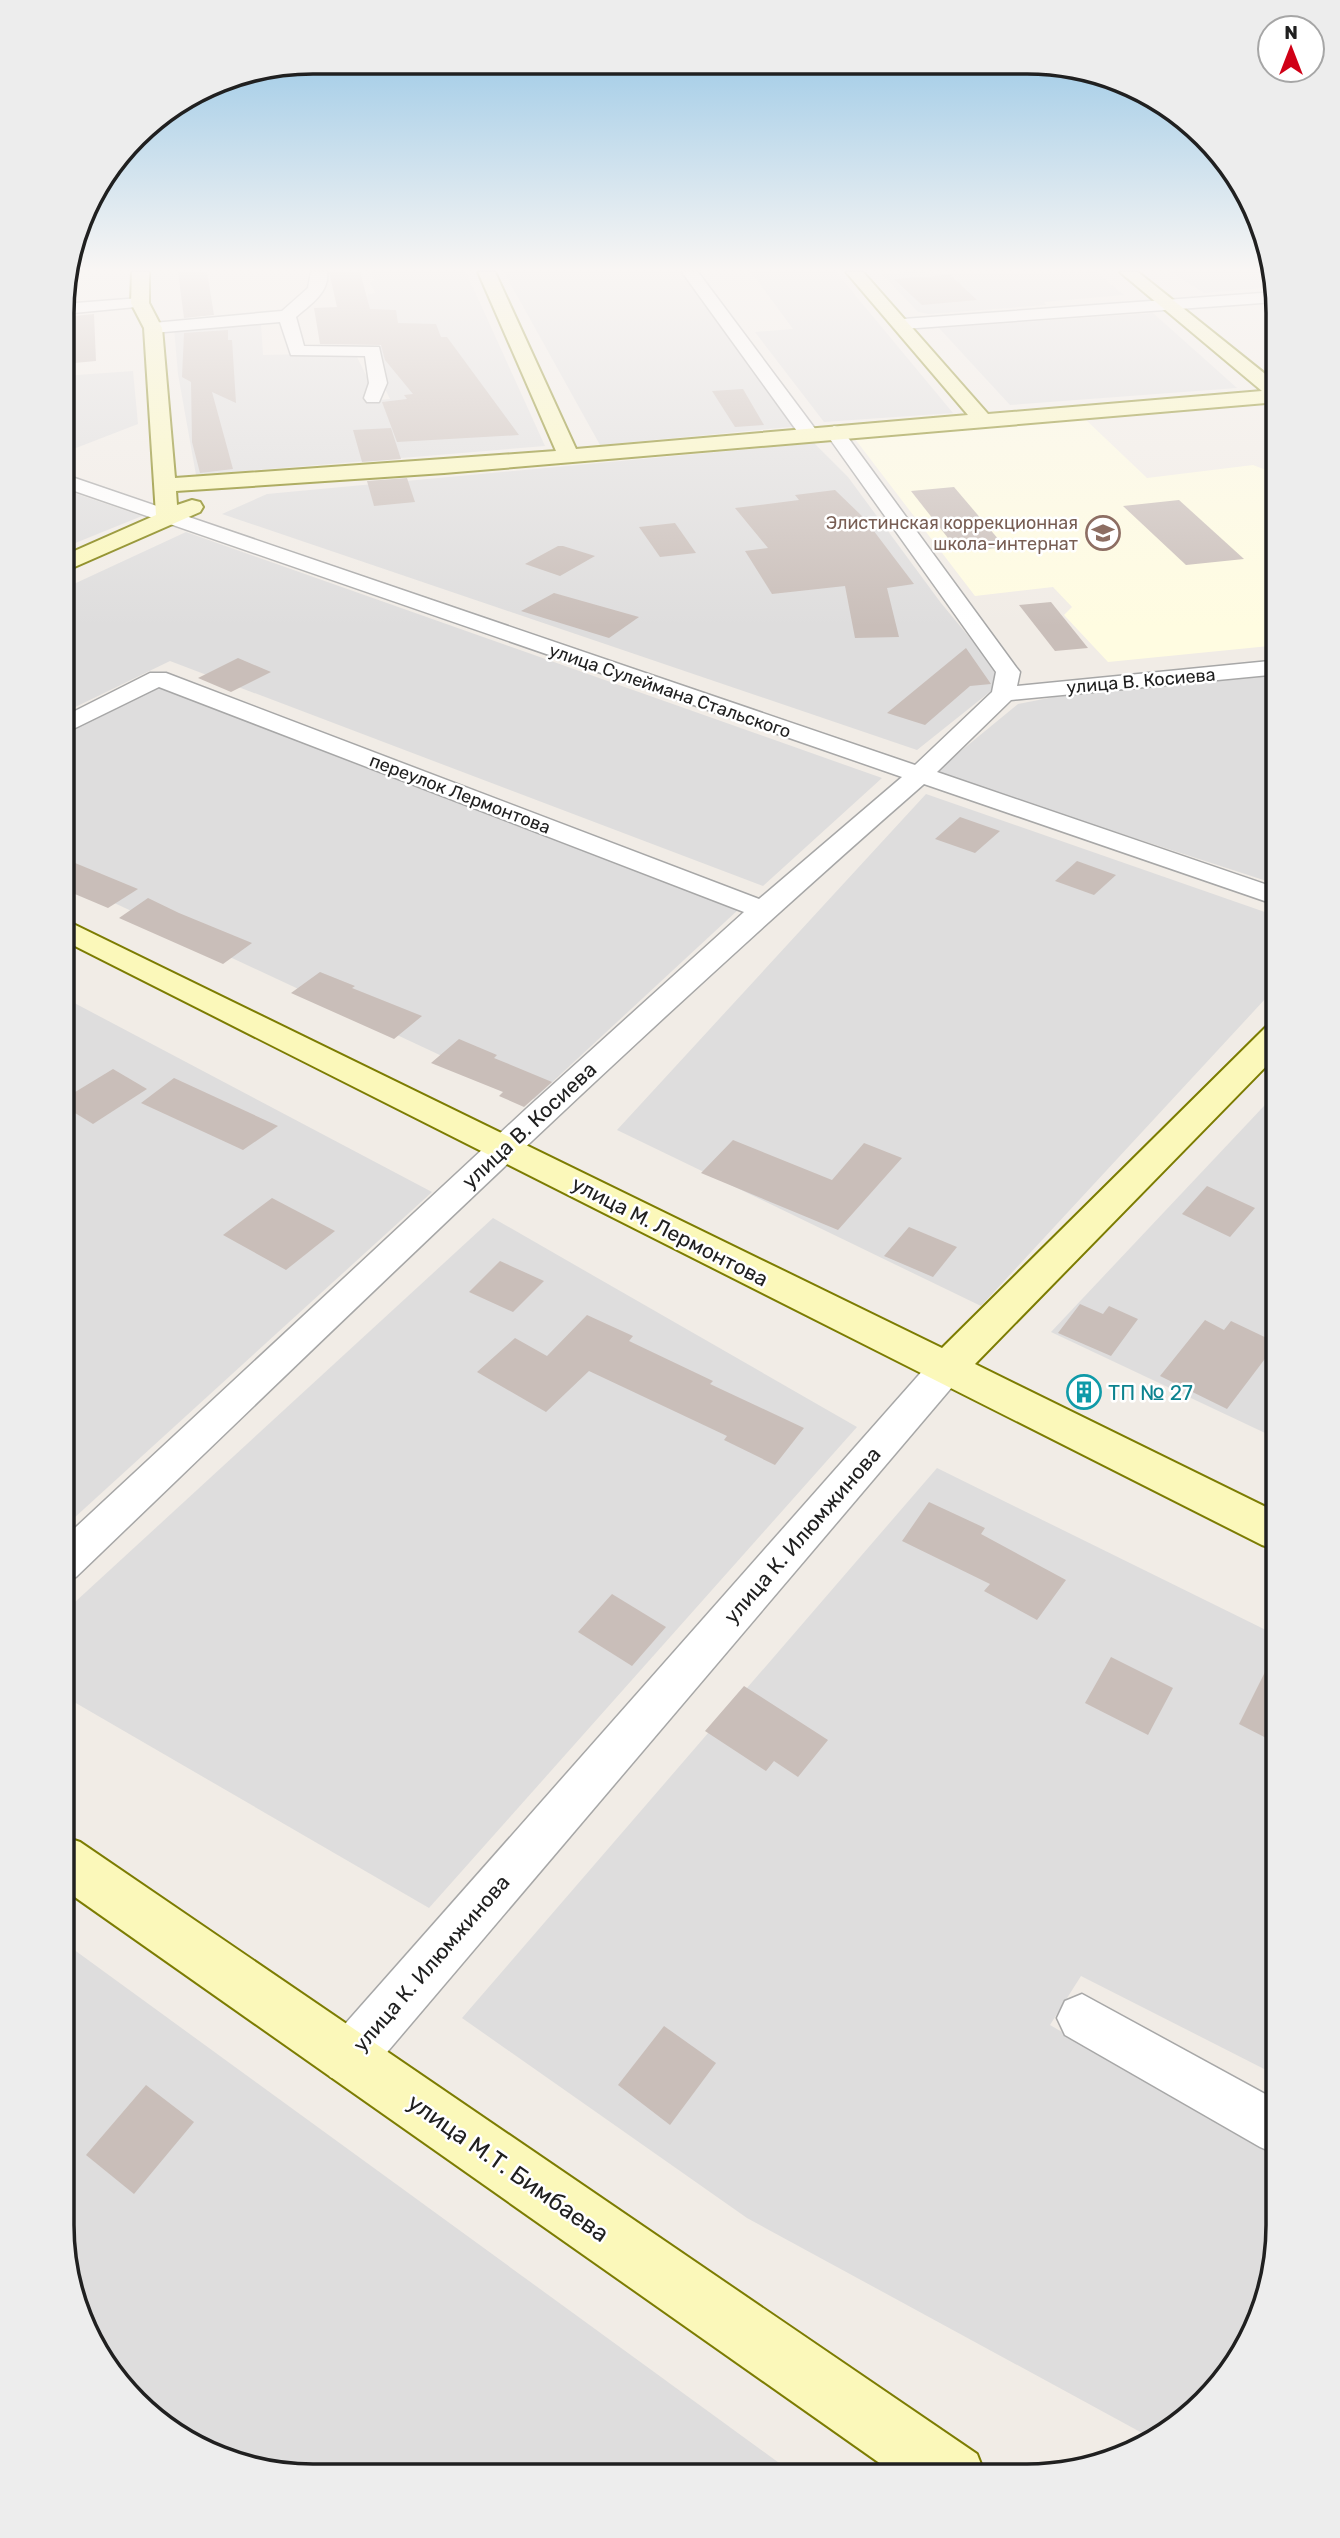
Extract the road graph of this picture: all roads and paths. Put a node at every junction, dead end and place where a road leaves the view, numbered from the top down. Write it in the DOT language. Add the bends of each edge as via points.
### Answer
graph roads {
  1 [pos="158,390"];
  2 [pos="376,390"];
  3 [pos="540,390"];
  4 [pos="787,390"];
  5 [pos="959,390"];
  6 [pos="1266,397"];
  7 [pos="373,398"];
  8 [pos="982,418"];
  9 [pos="822,433"];
  10 [pos="569,455"];
  11 [pos="270,479"];
  12 [pos="74,484"];
  13 [pos="165,485"];
  14 [pos="167,515"];
  15 [pos="74,560"];
  16 [pos="1266,668"];
  17 [pos="1004,694"];
  18 [pos="74,721"];
  19 [pos="917,777"];
  20 [pos="1266,893"];
  21 [pos="763,909"];
  22 [pos="74,933"];
  23 [pos="1266,1046"];
  24 [pos="505,1147"];
  25 [pos="945,1370"];
  26 [pos="1266,1527"];
  27 [pos="74,1554"];
  28 [pos="74,1867"];
  29 [pos="1082,2018"];
  30 [pos="348,2059"];
  31 [pos="1266,2122"];
  32 [pos="935,2464"];
  1 -- 13 [label="street"];
  2 -- 7 [label="street"];
  3 -- 10 [label="street"];
  4 -- 9 [label="street"];
  5 -- 8 [label="street"];
  6 -- 8 [label="street"];
  8 -- 9 [label="street"];
  9 -- 10 [label="street"];
  9 -- 17 [label="street" via="1008,672"];
  10 -- 11 [label="street"];
  11 -- 13 [label="street"];
  11 -- 14 [label="street"];
  12 -- 14 [label="street, улица Сулеймана Стальского"];
  13 -- 14 [label="street"];
  14 -- 15 [label="street"];
  14 -- 19 [label="street, улица Сулеймана Стальского"];
  16 -- 17 [label="street, улица В. Косиева"];
  17 -- 19 [label="street, улица В. Косиева"];
  18 -- 21 [label="street, переулок Лермонтова" via="158,678"];
  19 -- 20 [label="street, улица Сулеймана Стальского" via="1033,812"];
  19 -- 21 [label="street, улица В. Косиева"];
  21 -- 24 [label="street, улица В. Косиева"];
  22 -- 24 [label="street, улица М. Лермонтова"];
  23 -- 25 [label="street, улица К. Илюмжинова"];
  24 -- 25 [label="street, улица М. Лермонтова"];
  24 -- 27 [label="street, улица В. Косиева"];
  25 -- 26 [label="street, улица М. Лермонтова"];
  25 -- 30 [label="street, улица К. Илюмжинова"];
  28 -- 30 [label="street, улица М.Т. Бимбаева"];
  29 -- 31 [label="street"];
  30 -- 32 [label="street, улица М.Т. Бимбаева"];
}
